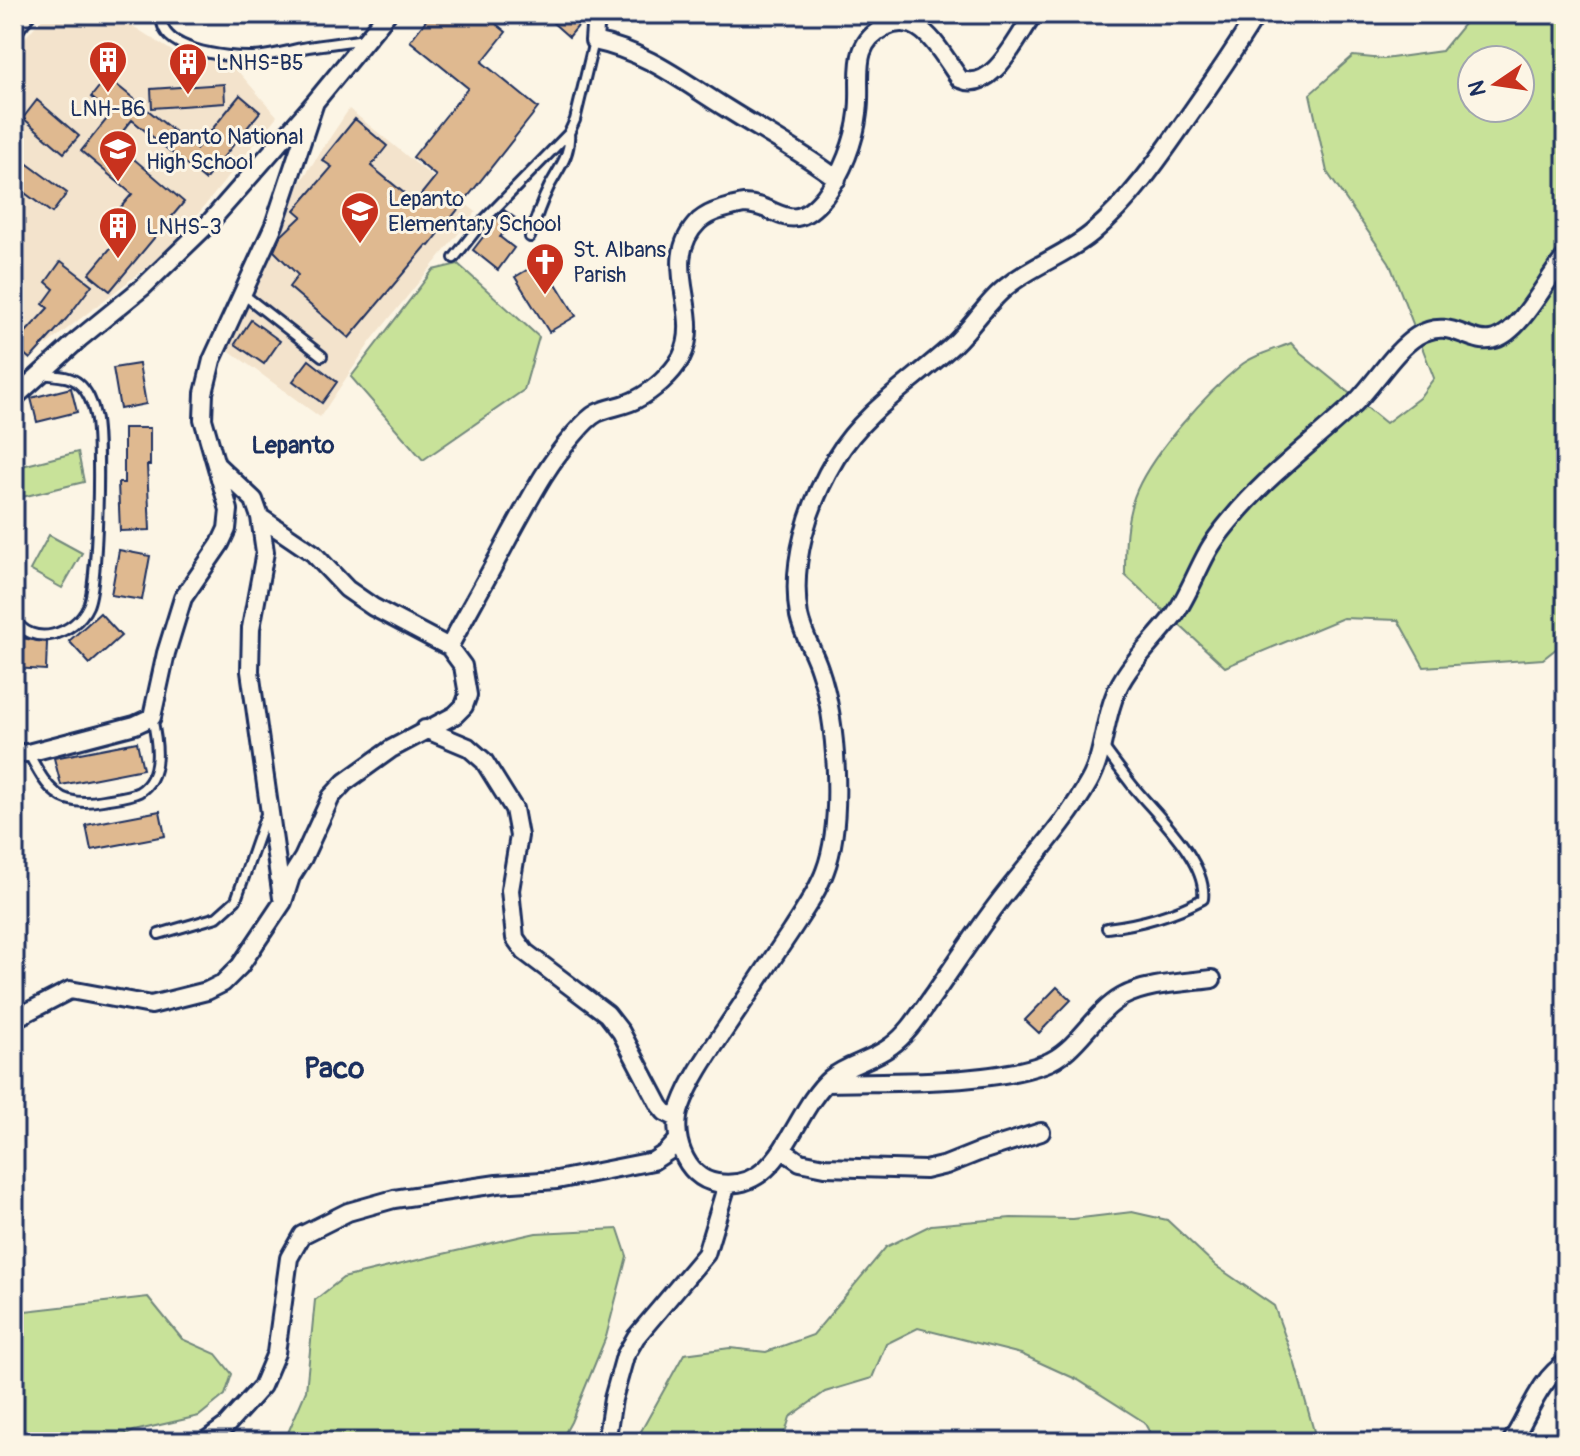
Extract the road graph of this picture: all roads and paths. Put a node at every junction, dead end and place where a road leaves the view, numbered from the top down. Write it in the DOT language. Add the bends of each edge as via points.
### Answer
graph roads {
  1 [pos="31,14"];
  2 [pos="163,14"];
  3 [pos="600,14"];
  4 [pos="1034,14"];
  5 [pos="1257,14"];
  6 [pos="382,16"];
  7 [pos="14,36"];
  8 [pos="367,39"];
  9 [pos="594,41"];
  10 [pos="315,102"];
  11 [pos="569,133"];
  12 [pos="837,179"];
  13 [pos="530,237"];
  14 [pos="1566,256"];
  15 [pos="454,258"];
  16 [pos="243,294"];
  17 [pos="322,356"];
  18 [pos="41,374"];
  19 [pos="14,398"];
  20 [pos="216,465"];
  21 [pos="260,517"];
  22 [pos="14,618"];
  23 [pos="449,647"];
  24 [pos="152,717"];
  25 [pos="425,729"];
  26 [pos="1102,745"];
  27 [pos="21,753"];
  28 [pos="269,806"];
  29 [pos="283,902"];
  30 [pos="1107,928"];
  31 [pos="159,934"];
  32 [pos="1212,979"];
  33 [pos="14,1019"];
  34 [pos="826,1083"];
  35 [pos="677,1118"];
  36 [pos="1041,1132"];
  37 [pos="678,1140"];
  38 [pos="784,1151"];
  39 [pos="727,1184"];
  40 [pos="1566,1363"];
  41 [pos="204,1442"];
  42 [pos="606,1442"];
  43 [pos="1511,1442"];
  1 -- 7 [label="lane"];
  2 -- 8 [label="lane" via="168,37 211,53 265,56"];
  3 -- 9 [label="street"];
  4 -- 12 [label="street" via="1015,45 977,83 960,79 925,31 913,23 888,25 871,34 861,52 854,134"];
  5 -- 35 [label="street" via="1134,192 1070,251 1009,284 959,339 856,429 838,454 805,526 797,587 801,622 821,672 831,720 836,834 825,873 808,905 712,1049"];
  6 -- 8 [label="street"];
  8 -- 10 [label="street"];
  9 -- 11 [label="lane"];
  9 -- 12 [label="street" via="638,54 680,77"];
  10 -- 16 [label="street" via="274,225"];
  10 -- 18 [label="street" via="208,224"];
  11 -- 13 [label="lane" via="569,152"];
  11 -- 15 [label="lane"];
  12 -- 23 [label="street" via="823,199 796,218 743,204 700,220 681,249 681,285 690,321 680,361 635,400 594,414 547,467"];
  14 -- 26 [label="street" via="1506,333 1483,341 1447,328 1424,331 1354,405 1282,464 1211,545 1179,609 1119,685"];
  16 -- 17 [label="lane"];
  16 -- 20 [label="street" via="212,360 204,393 203,419"];
  18 -- 19 [label="street"];
  18 -- 22 [label="lane" via="78,383 95,413 95,570 88,607 59,634 28,633"];
  20 -- 21 [label="street" via="254,500"];
  20 -- 24 [label="street" via="229,510 227,529 183,598"];
  21 -- 23 [label="street" via="313,553 347,589 373,607"];
  21 -- 28 [label="street" via="265,552 251,628 250,671"];
  23 -- 25 [label="street" via="463,666 468,695 455,715"];
  24 -- 27 [label="street"];
  24 -- 27 [label="lane" via="155,769 140,791 122,797 88,803 58,796"];
  25 -- 29 [label="street" via="331,797"];
  25 -- 35 [label="street" via="468,747 484,761 514,809 519,836 510,890 515,938 525,952 607,1014 660,1106"];
  26 -- 30 [label="lane" via="1186,849 1204,889 1203,899 1187,908"];
  26 -- 34 [label="street" via="1084,792 909,1029 890,1048"];
  28 -- 29 [label="street"];
  28 -- 31 [label="lane" via="236,900 217,917"];
  29 -- 33 [label="street" via="240,966 207,991 151,1005 70,990"];
  32 -- 34 [label="street" via="1123,997 1061,1056 1045,1064 975,1077"];
  34 -- 38 [label="street"];
  35 -- 37 [label="street"];
  36 -- 38 [label="street" via="925,1170 825,1167 800,1162"];
  37 -- 39 [label="street" via="694,1171 703,1179"];
  37 -- 41 [label="street" via="653,1161 557,1180 394,1199 348,1212 302,1235 289,1258 276,1353 262,1386"];
  38 -- 39 [label="street" via="767,1169"];
  39 -- 42 [label="street" via="706,1254 625,1356"];
  40 -- 43 [label="street" via="1536,1395"];
}
